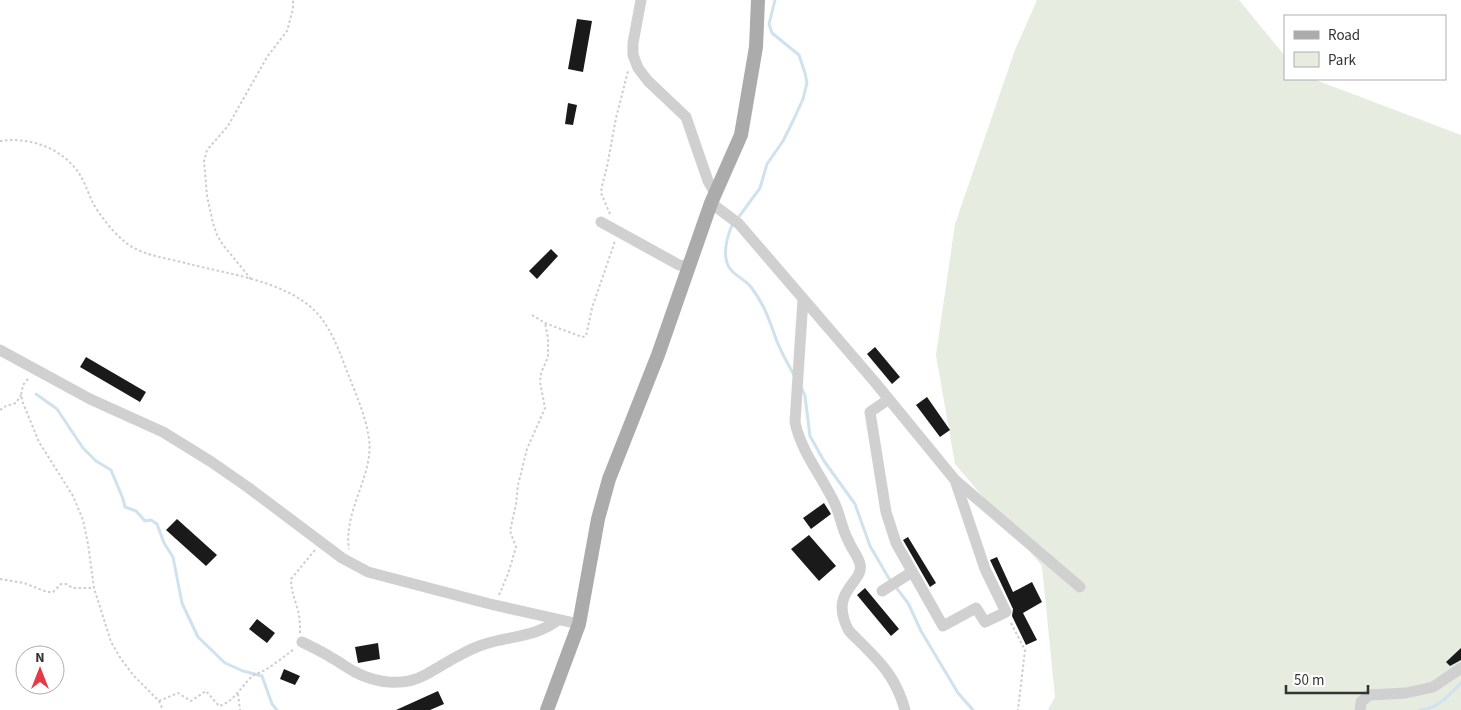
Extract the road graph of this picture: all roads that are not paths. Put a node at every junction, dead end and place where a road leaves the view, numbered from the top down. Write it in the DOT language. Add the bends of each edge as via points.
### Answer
graph roads {
  1 [pos="641,0"];
  2 [pos="758,0"];
  3 [pos="713,198"];
  4 [pos="600,222"];
  5 [pos="688,266"];
  6 [pos="803,299"];
  7 [pos="0,350"];
  8 [pos="889,399"];
  9 [pos="955,480"];
  10 [pos="912,572"];
  11 [pos="889,586"];
  12 [pos="1080,587"];
  13 [pos="558,620"];
  14 [pos="579,624"];
  15 [pos="302,642"];
  16 [pos="1461,668"];
  17 [pos="547,710"];
  18 [pos="905,710"];
  19 [pos="1360,710"];
  1 -- 3 [label="street" via="633,55 648,81 686,117"];
  2 -- 3 [label="main road" via="756,47 741,135"];
  3 -- 5 [label="main road"];
  3 -- 6 [label="street"];
  4 -- 5 [label="street" via="679,265"];
  5 -- 14 [label="main road" via="658,356 609,480 598,519"];
  6 -- 8 [label="street"];
  6 -- 18 [label="street" via="795,422 797,434 836,505 844,532 860,564 859,575 843,597 845,623 887,670"];
  7 -- 13 [label="street" via="162,432 210,461 322,543 368,572"];
  8 -- 9 [label="street"];
  8 -- 10 [label="street" via="870,412 886,512 896,543"];
  9 -- 10 [label="street" via="985,569 1006,612 984,622 976,608 943,626"];
  9 -- 12 [label="street"];
  10 -- 11 [label="street"];
  13 -- 14 [label="street"];
  13 -- 15 [label="street" via="546,629 481,645 423,676 404,682 378,682"];
  14 -- 17 [label="main road"];
  16 -- 19 [label="street" via="1433,687 1406,694 1369,695 1361,702"];
}
